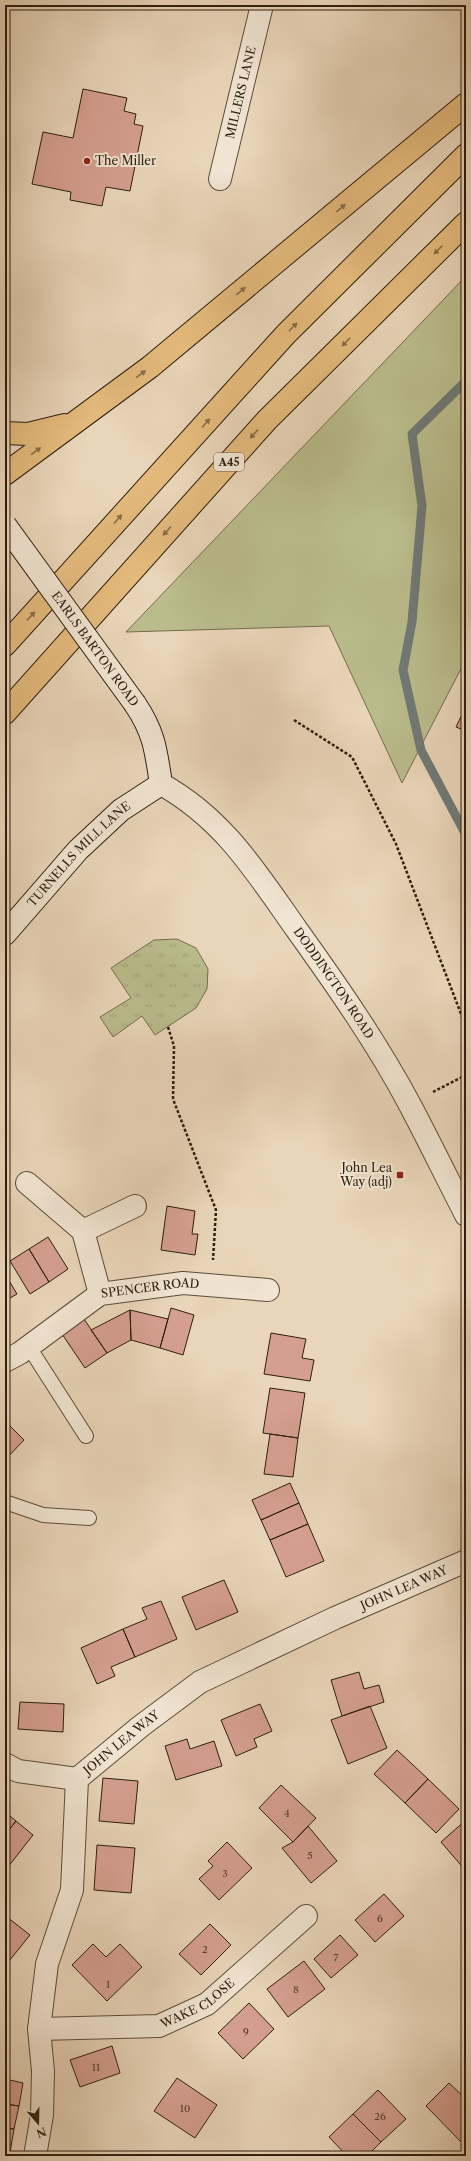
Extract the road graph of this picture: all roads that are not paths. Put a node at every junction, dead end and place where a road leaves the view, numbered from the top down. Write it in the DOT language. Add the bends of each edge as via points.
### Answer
graph roads {
  1 [pos="262,5"];
  2 [pos="466,104"];
  3 [pos="466,155"];
  4 [pos="220,179"];
  5 [pos="466,223"];
  6 [pos="77,421"];
  7 [pos="5,433"];
  8 [pos="5,474"];
  9 [pos="5,525"];
  10 [pos="5,645"];
  11 [pos="5,713"];
  12 [pos="160,784"];
  13 [pos="5,934"];
  14 [pos="27,1183"];
  15 [pos="135,1206"];
  16 [pos="466,1215"];
  17 [pos="83,1231"];
  18 [pos="268,1290"];
  19 [pos="100,1294"];
  20 [pos="29,1347"];
  21 [pos="5,1361"];
  22 [pos="86,1436"];
  23 [pos="5,1502"];
  24 [pos="89,1518"];
  25 [pos="466,1561"];
  26 [pos="5,1764"];
  27 [pos="77,1779"];
  28 [pos="306,1916"];
  29 [pos="39,2029"];
  30 [pos="34,2156"];
  1 -- 4 [label="street, MILLERS LANE"];
  6 -- 2 [label="highway, one-way" via="150,367"];
  10 -- 3 [label="highway, one-way" via="286,334"];
  5 -- 11 [label="highway, A45, one-way" via="267,420"];
  6 -- 7 [label="highway" via="28,434"];
  8 -- 6 [label="highway, one-way"];
  9 -- 12 [label="street, EARLS BARTON ROAD, bridge" via="147,723 156,747"];
  12 -- 13 [label="street, TURNELLS MILL LANE" via="121,810 78,850"];
  12 -- 16 [label="street, DODDINGTON ROAD" via="180,795 225,832 254,868 347,1001 410,1104"];
  14 -- 17 [label="street"];
  15 -- 17 [label="street"];
  17 -- 19 [label="street"];
  18 -- 19 [label="street, SPENCER ROAD" via="183,1283"];
  19 -- 20 [label="street, SPENCER ROAD"];
  20 -- 21 [label="street, SPENCER ROAD"];
  20 -- 22 [label="lane"];
  23 -- 24 [label="lane" via="43,1515"];
  25 -- 27 [label="street, JOHN LEA WAY" via="335,1618 200,1682"];
  26 -- 27 [label="street" via="18,1771"];
  27 -- 29 [label="street, JOHN LEA WAY" via="72,1890 47,1964"];
  28 -- 29 [label="street, WAKE CLOSE" via="207,2004 188,2014 159,2026"];
  29 -- 30 [label="street, JOHN LEA WAY" via="43,2071 42,2115"];
}
